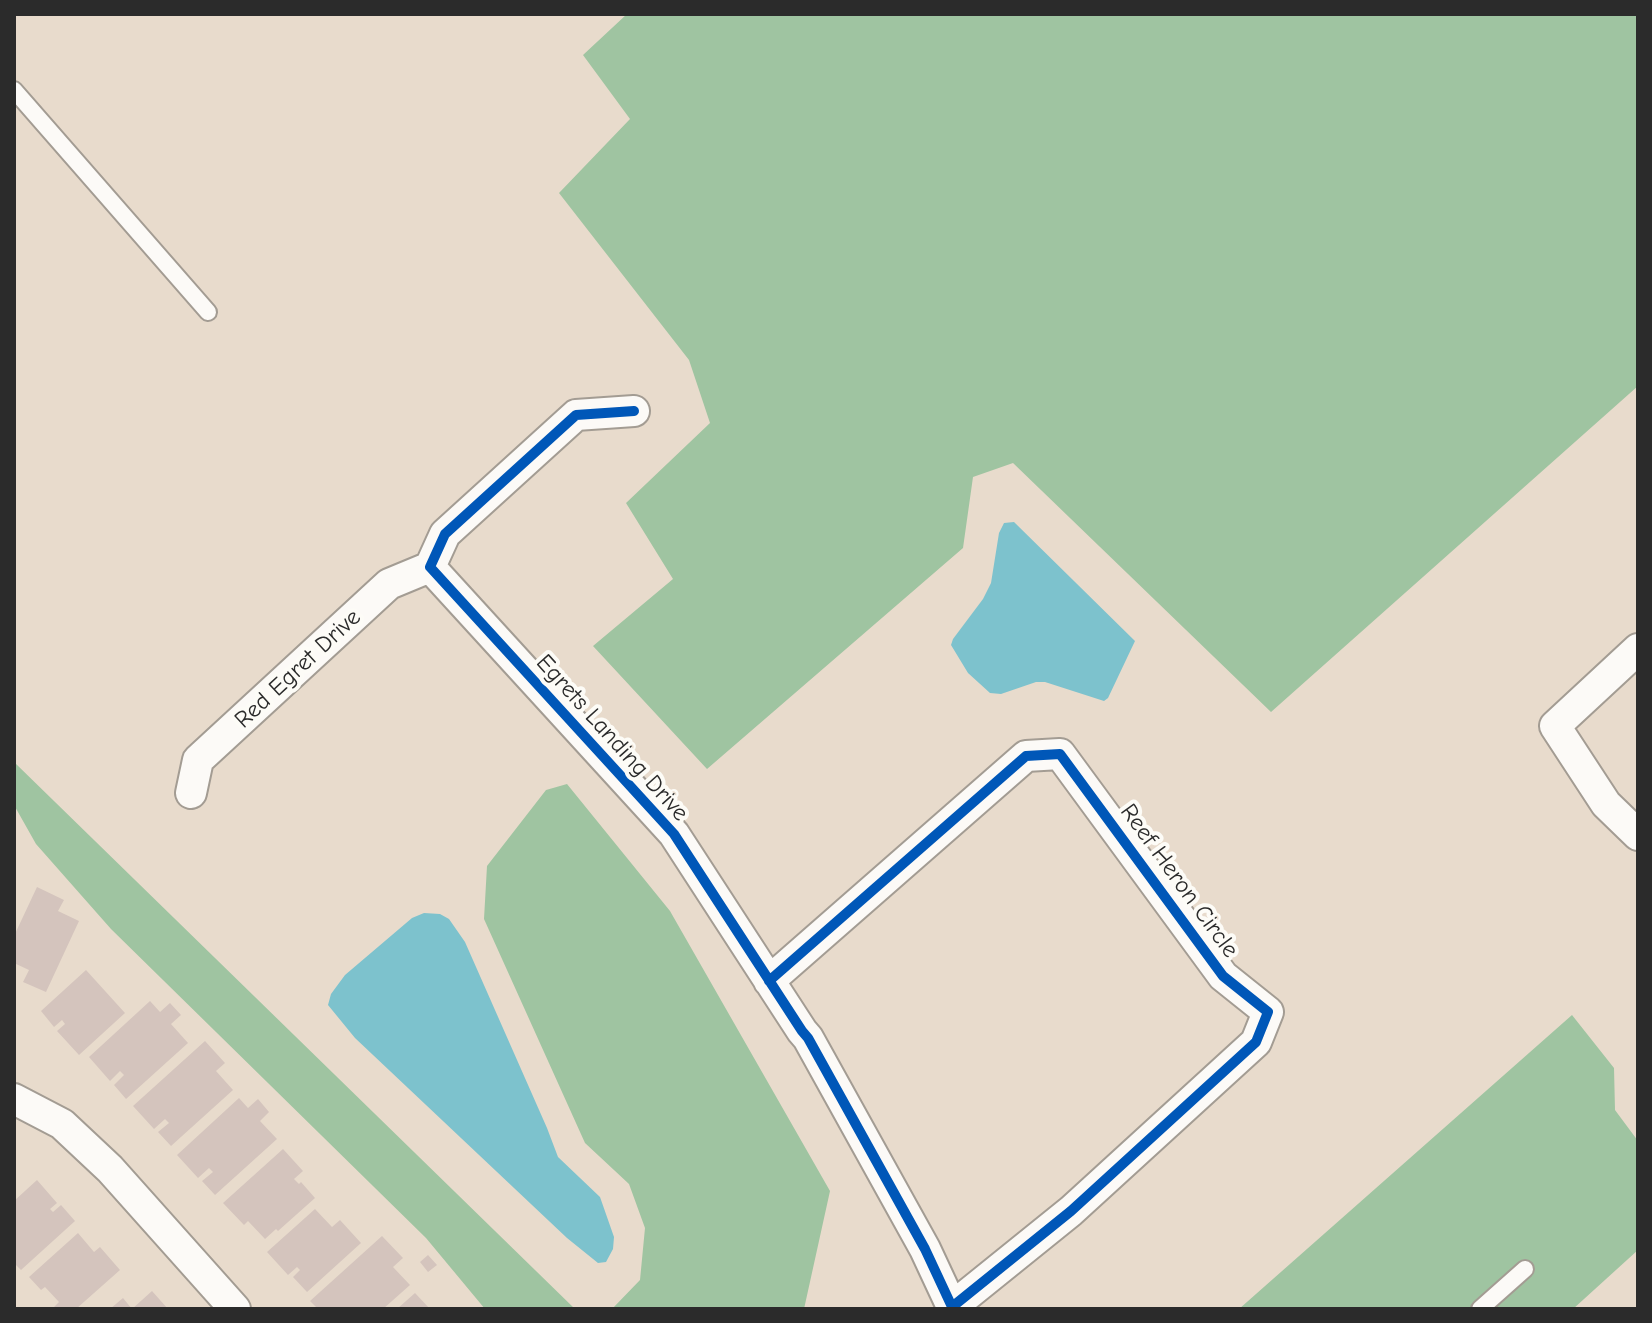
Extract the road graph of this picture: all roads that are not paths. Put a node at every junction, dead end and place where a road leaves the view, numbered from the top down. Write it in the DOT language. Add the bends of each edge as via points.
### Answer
graph roads {
  1 [pos="14,90"];
  2 [pos="208,312"];
  3 [pos="634,411"];
  4 [pos="430,567"];
  5 [pos="1638,649"];
  6 [pos="191,793"];
  7 [pos="1638,835"];
  8 [pos="769,981"];
  9 [pos="14,1099"];
  10 [pos="1525,1269"];
  11 [pos="952,1308"];
  12 [pos="235,1309"];
  13 [pos="1480,1309"];
  1 -- 2 [label="lane"];
  3 -- 4 [label="street" via="576,415 445,534"];
  4 -- 6 [label="street, Red Egret Drive" via="389,584 198,760"];
  4 -- 8 [label="street, Egrets Landing Drive" via="674,834"];
  5 -- 7 [label="street" via="1555,726 1606,804"];
  8 -- 11 [label="street, Egrets Landing Drive" via="808,1038"];
  8 -- 11 [label="street, Reef Heron Circle" via="1026,756 1060,754 1223,976 1268,1012 1256,1042 1071,1211"];
  9 -- 12 [label="street" via="62,1124 110,1169"];
  10 -- 13 [label="lane"];
}
